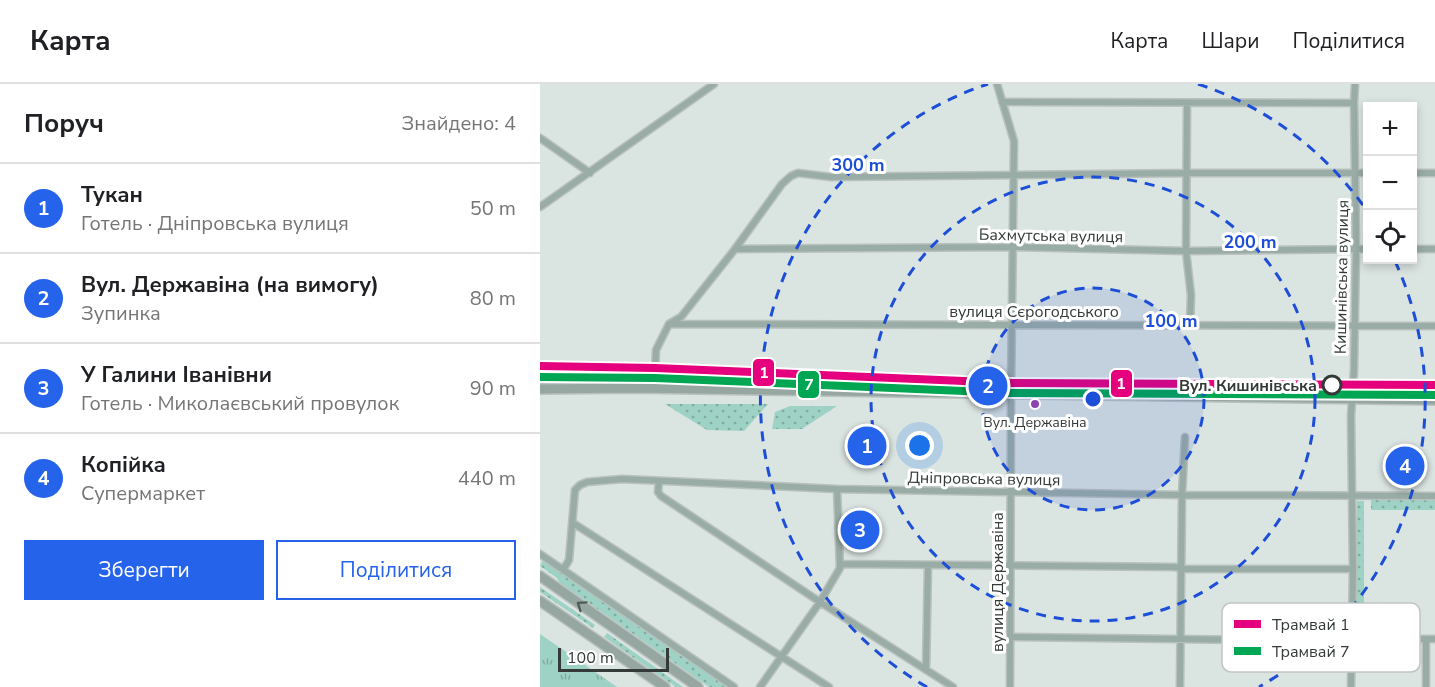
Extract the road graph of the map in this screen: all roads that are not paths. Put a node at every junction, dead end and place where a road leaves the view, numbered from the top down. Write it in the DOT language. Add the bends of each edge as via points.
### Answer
graph roads {
  1 [pos="714,84"];
  2 [pos="997,84"];
  3 [pos="1355,84"];
  4 [pos="1002,102"];
  5 [pos="1187,103"];
  6 [pos="1354,104"];
  7 [pos="540,138"];
  8 [pos="590,172"];
  9 [pos="1186,173"];
  10 [pos="1355,173"];
  11 [pos="1363,173"];
  12 [pos="1417,173"];
  13 [pos="1435,173"];
  14 [pos="1014,175"];
  15 [pos="540,207"];
  16 [pos="1013,247"];
  17 [pos="735,249"];
  18 [pos="1356,249"];
  19 [pos="1363,249"];
  20 [pos="1417,249"];
  21 [pos="1435,249"];
  22 [pos="1186,250"];
  23 [pos="669,324"];
  24 [pos="1012,325"];
  25 [pos="1190,326"];
  26 [pos="1354,326"];
  27 [pos="1435,326"];
  28 [pos="656,388"];
  29 [pos="540,389"];
  30 [pos="1011,394"];
  31 [pos="1352,399"];
  32 [pos="1435,400"];
  33 [pos="1185,437"];
  34 [pos="659,481"];
  35 [pos="837,489"];
  36 [pos="1011,492"];
  37 [pos="1182,495"];
  38 [pos="1352,496"];
  39 [pos="1435,496"];
  40 [pos="573,523"];
  41 [pos="540,554"];
  42 [pos="840,564"];
  43 [pos="928,565"];
  44 [pos="1011,566"];
  45 [pos="1182,568"];
  46 [pos="1353,569"];
  47 [pos="563,570"];
  48 [pos="540,576"];
  49 [pos="540,601"];
  50 [pos="820,602"];
  51 [pos="1353,603"];
  52 [pos="604,621"];
  53 [pos="592,637"];
  54 [pos="1011,637"];
  55 [pos="1180,639"];
  56 [pos="1432,639"];
  57 [pos="1222,640"];
  58 [pos="782,657"];
  59 [pos="926,670"];
  60 [pos="1351,672"];
  61 [pos="664,687"];
  62 [pos="698,687"];
  63 [pos="734,687"];
  64 [pos="760,687"];
  65 [pos="829,687"];
  66 [pos="953,687"];
  67 [pos="1010,687"];
  68 [pos="1180,687"];
  69 [pos="1351,687"];
  70 [pos="1426,687"];
  1 -- 8 [label="street"];
  2 -- 4 [label="street, вулиця Державіна"];
  3 -- 6 [label="street, Кишинівська вулиця"];
  4 -- 5 [label="street"];
  4 -- 14 [label="street, вулиця Державіна" via="1014,141"];
  5 -- 6 [label="street"];
  5 -- 9 [label="street"];
  6 -- 10 [label="street, Кишинівська вулиця"];
  7 -- 8 [label="street"];
  8 -- 15 [label="street"];
  9 -- 10 [label="street"];
  9 -- 14 [label="street"];
  9 -- 22 [label="street"];
  10 -- 11 [label="street"];
  10 -- 18 [label="street, Кишинівська вулиця"];
  12 -- 13 [label="street"];
  14 -- 16 [label="street, вулиця Державіна"];
  14 -- 17 [label="street" via="794,174 782,184"];
  16 -- 17 [label="street, Бахмутська вулиця"];
  16 -- 22 [label="street, Бахмутська вулиця"];
  16 -- 24 [label="street, вулиця Державіна"];
  17 -- 23 [label="street" via="681,317"];
  18 -- 19 [label="street, Бахмутська вулиця"];
  18 -- 22 [label="street, Бахмутська вулиця"];
  18 -- 26 [label="street, Кишинівська вулиця"];
  20 -- 21 [label="street"];
  22 -- 25 [label="street"];
  23 -- 24 [label="street, вулиця Сєрогодського"];
  23 -- 28 [label="street" via="656,350"];
  24 -- 25 [label="street, вулиця Сєрогодського"];
  24 -- 30 [label="street, вулиця Державіна"];
  25 -- 26 [label="street, вулиця Сєрогодського"];
  26 -- 27 [label="street, вулиця Сєрогодського"];
  26 -- 31 [label="street, Кишинівська вулиця"];
  28 -- 29 [label="main road"];
  28 -- 30 [label="main road"];
  30 -- 31 [label="main road"];
  30 -- 36 [label="street, вулиця Державіна"];
  31 -- 32 [label="main road"];
  31 -- 38 [label="street, Кишинівська вулиця"];
  33 -- 37 [label="street"];
  34 -- 35 [label="street, Дніпровська вулиця"];
  34 -- 40 [label="street, Дніпровська вулиця" via="612,479 580,485 574,494"];
  34 -- 50 [label="street" via="661,496"];
  35 -- 36 [label="street, Дніпровська вулиця"];
  35 -- 42 [label="street"];
  36 -- 37 [label="street, Дніпровська вулиця"];
  36 -- 44 [label="street, вулиця Державіна"];
  37 -- 38 [label="street, Дніпровська вулиця"];
  37 -- 45 [label="street"];
  38 -- 39 [label="street, Дніпровська вулиця"];
  38 -- 46 [label="street, Кишинівська вулиця"];
  40 -- 47 [label="street" via="569,560"];
  40 -- 58 [label="street"];
  41 -- 47 [label="street"];
  42 -- 43 [label="street"];
  42 -- 50 [label="street"];
  43 -- 44 [label="street"];
  43 -- 59 [label="street"];
  44 -- 45 [label="street"];
  44 -- 54 [label="street, вулиця Державіна"];
  45 -- 46 [label="street"];
  45 -- 55 [label="street"];
  46 -- 51 [label="street, Кишинівська вулиця"];
  47 -- 63 [label="street"];
  52 -- 48 [label="main road, one-way"];
  49 -- 53 [label="main road"];
  50 -- 58 [label="street"];
  50 -- 59 [label="street"];
  52 -- 53 [label="main road"];
  52 -- 62 [label="main road"];
  53 -- 61 [label="main road"];
  54 -- 55 [label="street"];
  54 -- 67 [label="street, вулиця Державіна"];
  55 -- 57 [label="street"];
  55 -- 68 [label="street"];
  56 -- 70 [label="street" via="1426,643"];
  58 -- 64 [label="street"];
  58 -- 65 [label="street"];
  59 -- 66 [label="street"];
  60 -- 69 [label="street, Кишинівська вулиця"];
}
